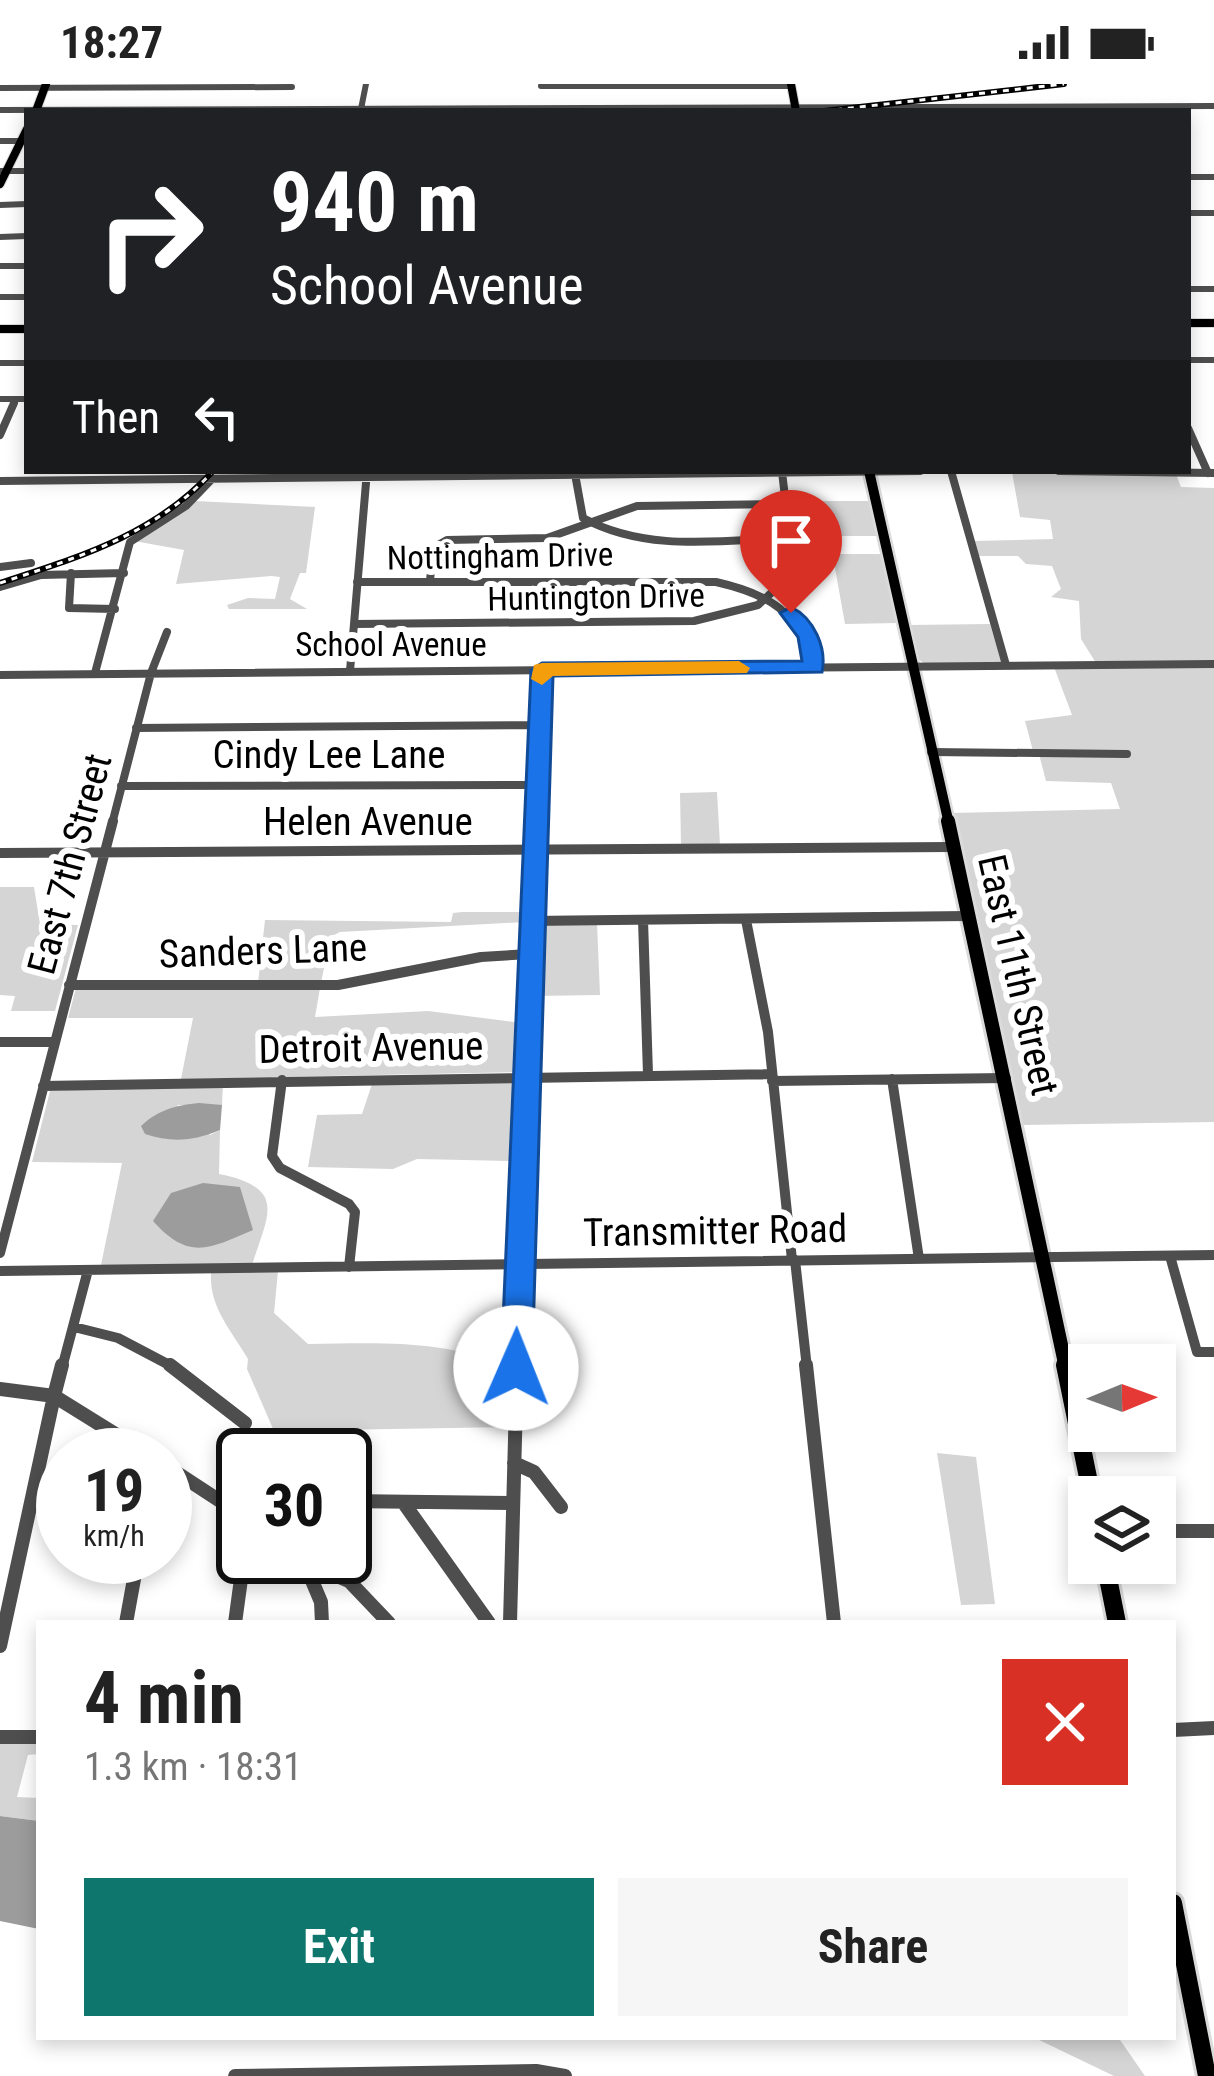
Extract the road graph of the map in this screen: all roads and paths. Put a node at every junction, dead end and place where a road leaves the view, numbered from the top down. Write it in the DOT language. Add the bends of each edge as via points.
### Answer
graph roads {
  1 [pos="541,85"];
  2 [pos="664,85"];
  3 [pos="791,85"];
  4 [pos="45,86"];
  5 [pos="168,86"];
  6 [pos="292,86"];
  7 [pos="603,86"];
  8 [pos="728,86"];
  9 [pos="0,88"];
  10 [pos="1214,106"];
  11 [pos="603,108"];
  12 [pos="666,108"];
  13 [pos="731,108"];
  14 [pos="1104,108"];
  15 [pos="0,141"];
  16 [pos="24,141"];
  17 [pos="3,171"];
  18 [pos="0,184"];
  19 [pos="0,399"];
  20 [pos="22,399"];
  21 [pos="1191,434"];
  22 [pos="0,435"];
  23 [pos="1211,473"];
  24 [pos="367,474"];
  25 [pos="575,474"];
  26 [pos="782,474"];
  27 [pos="870,474"];
  28 [pos="952,474"];
  29 [pos="72,476"];
  30 [pos="212,479"];
  31 [pos="0,481"];
  32 [pos="788,504"];
  33 [pos="590,523"];
  34 [pos="793,538"];
  35 [pos="31,563"];
  36 [pos="0,567"];
  37 [pos="70,573"];
  38 [pos="124,574"];
  39 [pos="430,581"];
  40 [pos="357,582"];
  41 [pos="0,587"];
  42 [pos="770,599"];
  43 [pos="115,608"];
  44 [pos="353,624"];
  45 [pos="167,632"];
  46 [pos="1214,664"];
  47 [pos="1006,665"];
  48 [pos="913,667"];
  49 [pos="814,668"];
  50 [pos="542,670"];
  51 [pos="350,671"];
  52 [pos="151,673"];
  53 [pos="95,674"];
  54 [pos="0,675"];
  55 [pos="540,725"];
  56 [pos="136,728"];
  57 [pos="931,752"];
  58 [pos="1127,754"];
  59 [pos="537,785"];
  60 [pos="121,786"];
  61 [pos="952,848"];
  62 [pos="104,852"];
  63 [pos="532,852"];
  64 [pos="0,853"];
  65 [pos="968,916"];
  66 [pos="644,920"];
  67 [pos="746,920"];
  68 [pos="530,921"];
  69 [pos="529,954"];
  70 [pos="69,985"];
  71 [pos="0,1042"];
  72 [pos="54,1042"];
  73 [pos="525,1074"];
  74 [pos="648,1074"];
  75 [pos="772,1077"];
  76 [pos="1006,1078"];
  77 [pos="892,1079"];
  78 [pos="282,1080"];
  79 [pos="44,1086"];
  80 [pos="0,1253"];
  81 [pos="1214,1255"];
  82 [pos="1170,1256"];
  83 [pos="1044,1257"];
  84 [pos="919,1259"];
  85 [pos="794,1260"];
  86 [pos="519,1264"];
  87 [pos="349,1267"];
  88 [pos="88,1270"];
  89 [pos="0,1271"];
  90 [pos="74,1327"];
  91 [pos="1214,1352"];
  92 [pos="0,1389"];
  93 [pos="54,1396"];
  94 [pos="245,1424"];
  95 [pos="106,1428"];
  96 [pos="514,1463"];
  97 [pos="1088,1476"];
  98 [pos="372,1502"];
  99 [pos="403,1502"];
  100 [pos="513,1503"];
  101 [pos="561,1507"];
  102 [pos="1176,1531"];
  103 [pos="1214,1531"];
  104 [pos="133,1584"];
  105 [pos="240,1584"];
  106 [pos="311,1584"];
  107 [pos="352,1584"];
  108 [pos="1109,1584"];
  109 [pos="127,1620"];
  110 [pos="235,1620"];
  111 [pos="322,1620"];
  112 [pos="386,1620"];
  113 [pos="487,1620"];
  114 [pos="510,1620"];
  115 [pos="834,1620"];
  116 [pos="1116,1620"];
  117 [pos="0,1646"];
  118 [pos="1214,1728"];
  119 [pos="1176,1730"];
  120 [pos="36,1737"];
  121 [pos="0,1738"];
  122 [pos="1176,1918"];
  123 [pos="453,2074"];
  124 [pos="235,2076"];
  125 [pos="565,2076"];
  126 [pos="1207,2076"];
  1 -- 7 [label="street"];
  2 -- 7 [label="street"];
  2 -- 8 [label="street"];
  2 -- 12 [label="street"];
  3 -- 8 [label="street"];
  4 -- 5 [label="street"];
  4 -- 9 [label="street"];
  5 -- 6 [label="street"];
  7 -- 11 [label="street"];
  8 -- 13 [label="street"];
  10 -- 14 [label="street"];
  11 -- 12 [label="street"];
  12 -- 13 [label="street"];
  15 -- 16 [label="street"];
  16 -- 17 [label="main road"];
  17 -- 18 [label="main road"];
  19 -- 20 [label="street"];
  20 -- 22 [label="street"];
  21 -- 23 [label="street"];
  24 -- 25 [label="street"];
  24 -- 30 [label="street"];
  24 -- 40 [label="street"];
  25 -- 33 [label="street" via="578,508"];
  26 -- 32 [label="street"];
  27 -- 48 [label="main road, East 11th Street"];
  28 -- 47 [label="street"];
  29 -- 30 [label="street"];
  29 -- 31 [label="street"];
  30 -- 38 [label="street" via="130,542"];
  32 -- 33 [label="street" via="637,506"];
  32 -- 34 [label="street"];
  33 -- 34 [label="street" via="640,538"];
  33 -- 39 [label="street" via="548,538 438,543"];
  34 -- 42 [label="street" via="794,572"];
  35 -- 36 [label="street"];
  37 -- 38 [label="street"];
  37 -- 41 [label="street"];
  37 -- 43 [label="street" via="69,608"];
  38 -- 43 [label="street"];
  39 -- 40 [label="street, Nottingham Drive"];
  39 -- 42 [label="street, Nottingham Drive" via="679,578"];
  40 -- 44 [label="street"];
  42 -- 44 [label="street, Huntington Drive" via="732,616 678,622"];
  42 -- 49 [label="street" via="804,628"];
  43 -- 53 [label="street"];
  44 -- 51 [label="street"];
  45 -- 52 [label="street, East 7th Street"];
  46 -- 47 [label="street, School Avenue"];
  47 -- 48 [label="street, School Avenue"];
  48 -- 49 [label="street, School Avenue"];
  48 -- 57 [label="main road, East 11th Street"];
  49 -- 50 [label="street, School Avenue"];
  50 -- 51 [label="street, School Avenue"];
  50 -- 55 [label="street"];
  51 -- 52 [label="street, School Avenue"];
  52 -- 53 [label="street, School Avenue"];
  52 -- 56 [label="street, East 7th Street"];
  53 -- 54 [label="street, School Avenue"];
  55 -- 56 [label="street"];
  55 -- 59 [label="street"];
  56 -- 60 [label="street, East 7th Street"];
  57 -- 58 [label="street"];
  57 -- 61 [label="main road, East 11th Street"];
  59 -- 60 [label="street, Cindy Lee Lane"];
  59 -- 63 [label="street"];
  60 -- 62 [label="street, East 7th Street"];
  61 -- 63 [label="street, Helen Avenue"];
  61 -- 65 [label="main road, East 11th Street"];
  62 -- 63 [label="street, Helen Avenue"];
  62 -- 64 [label="street, Helen Avenue"];
  62 -- 70 [label="street, East 7th Street"];
  63 -- 68 [label="street"];
  65 -- 67 [label="street"];
  65 -- 76 [label="main road, East 11th Street"];
  66 -- 67 [label="street"];
  66 -- 68 [label="street"];
  66 -- 74 [label="street"];
  67 -- 75 [label="street"];
  68 -- 69 [label="street"];
  69 -- 70 [label="street, Sanders Lane" via="338,985"];
  69 -- 73 [label="street"];
  70 -- 72 [label="street, East 7th Street"];
  71 -- 72 [label="street"];
  72 -- 79 [label="street, East 7th Street"];
  73 -- 74 [label="street, Detroit Avenue"];
  73 -- 78 [label="street, Detroit Avenue"];
  73 -- 86 [label="street"];
  74 -- 75 [label="street, Detroit Avenue"];
  75 -- 77 [label="street, Detroit Avenue"];
  75 -- 85 [label="street"];
  76 -- 77 [label="street, Detroit Avenue"];
  76 -- 83 [label="main road, East 11th Street"];
  77 -- 84 [label="street"];
  78 -- 79 [label="street, Detroit Avenue"];
  78 -- 87 [label="street" via="272,1156 355,1212"];
  79 -- 80 [label="street, East 7th Street"];
  81 -- 82 [label="street, Transmitter Road"];
  82 -- 83 [label="street, Transmitter Road"];
  82 -- 91 [label="street" via="1197,1352"];
  83 -- 84 [label="street, Transmitter Road"];
  83 -- 97 [label="main road, East 11th Street"];
  84 -- 85 [label="street, Transmitter Road"];
  85 -- 86 [label="street, Transmitter Road"];
  85 -- 115 [label="street"];
  86 -- 87 [label="street, Transmitter Road"];
  86 -- 96 [label="street"];
  87 -- 88 [label="street, Transmitter Road"];
  88 -- 89 [label="street, Transmitter Road"];
  88 -- 90 [label="street"];
  90 -- 93 [label="street"];
  90 -- 94 [label="street" via="181,1370"];
  92 -- 93 [label="street"];
  93 -- 95 [label="street"];
  93 -- 117 [label="street"];
  96 -- 100 [label="street"];
  96 -- 101 [label="street" via="534,1472"];
  98 -- 99 [label="street"];
  99 -- 100 [label="street"];
  99 -- 113 [label="street"];
  100 -- 114 [label="street"];
  102 -- 103 [label="street"];
  104 -- 109 [label="street"];
  105 -- 110 [label="street"];
  106 -- 111 [label="street"];
  107 -- 112 [label="street"];
  108 -- 116 [label="main road"];
  118 -- 119 [label="street"];
  120 -- 121 [label="street"];
  122 -- 126 [label="main road"];
  123 -- 124 [label="street"];
  123 -- 125 [label="street"];
}
